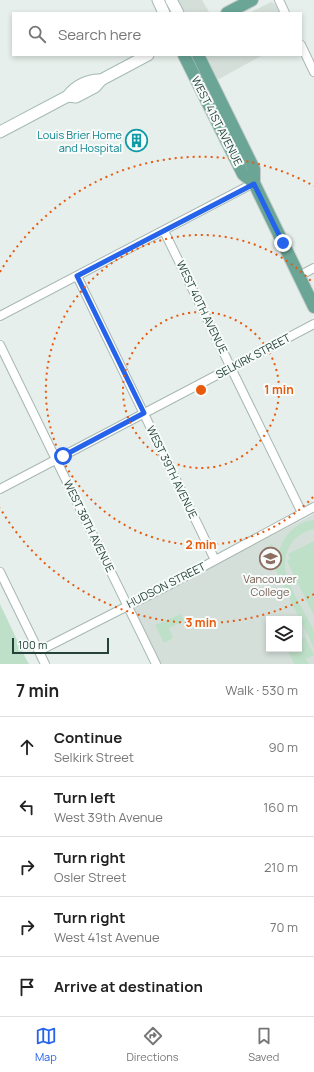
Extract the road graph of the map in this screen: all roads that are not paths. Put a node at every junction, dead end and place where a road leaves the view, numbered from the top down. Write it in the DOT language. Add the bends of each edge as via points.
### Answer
graph roads {
  1 [pos="158,0"];
  2 [pos="171,0"];
  3 [pos="252,0"];
  4 [pos="279,0"];
  5 [pos="164,12"];
  6 [pos="177,12"];
  7 [pos="229,12"];
  8 [pos="285,12"];
  9 [pos="302,47"];
  10 [pos="146,56"];
  11 [pos="184,56"];
  12 [pos="198,56"];
  13 [pos="314,72"];
  14 [pos="0,132"];
  15 [pos="254,184"];
  16 [pos="164,231"];
  17 [pos="314,268"];
  18 [pos="77,276"];
  19 [pos="299,276"];
  20 [pos="314,307"];
  21 [pos="0,316"];
  22 [pos="314,324"];
  23 [pos="0,345"];
  24 [pos="231,368"];
  25 [pos="144,413"];
  26 [pos="56,459"];
  27 [pos="0,488"];
  28 [pos="314,507"];
  29 [pos="302,513"];
  30 [pos="215,560"];
  31 [pos="0,572"];
  32 [pos="127,605"];
  33 [pos="39,651"];
  34 [pos="45,664"];
  35 [pos="156,664"];
  1 -- 5 [label="main road"];
  2 -- 6 [label="main road"];
  3 -- 7 [label="main road"];
  4 -- 8 [label="street"];
  9 -- 13 [label="street"];
  10 -- 14 [label="main road" via="101,80 95,87 76,97 68,96"];
  11 -- 15 [label="main road, WEST 41ST AVENUE" via="243,174"];
  12 -- 15 [label="main road, WEST 41ST AVENUE" via="254,169"];
  15 -- 16 [label="street"];
  15 -- 19 [label="main road, WEST 41ST AVENUE"];
  16 -- 18 [label="street"];
  16 -- 24 [label="street, WEST 40TH AVENUE"];
  17 -- 19 [label="street"];
  18 -- 21 [label="street"];
  18 -- 25 [label="street, WEST 39TH AVENUE"];
  19 -- 20 [label="main road, WEST 41ST AVENUE"];
  22 -- 24 [label="street, SELKIRK STREET"];
  23 -- 26 [label="street, WEST 38TH AVENUE"];
  24 -- 25 [label="street, SELKIRK STREET"];
  24 -- 29 [label="street, WEST 40TH AVENUE"];
  25 -- 26 [label="street, SELKIRK STREET"];
  25 -- 30 [label="street, WEST 39TH AVENUE"];
  26 -- 27 [label="street, SELKIRK STREET"];
  26 -- 32 [label="street, WEST 38TH AVENUE"];
  28 -- 29 [label="street, HUDSON STREET"];
  29 -- 30 [label="street, HUDSON STREET"];
  30 -- 32 [label="street, HUDSON STREET"];
  31 -- 33 [label="street"];
  32 -- 33 [label="street, HUDSON STREET"];
  32 -- 35 [label="street, WEST 38TH AVENUE"];
  33 -- 34 [label="street"];
}
